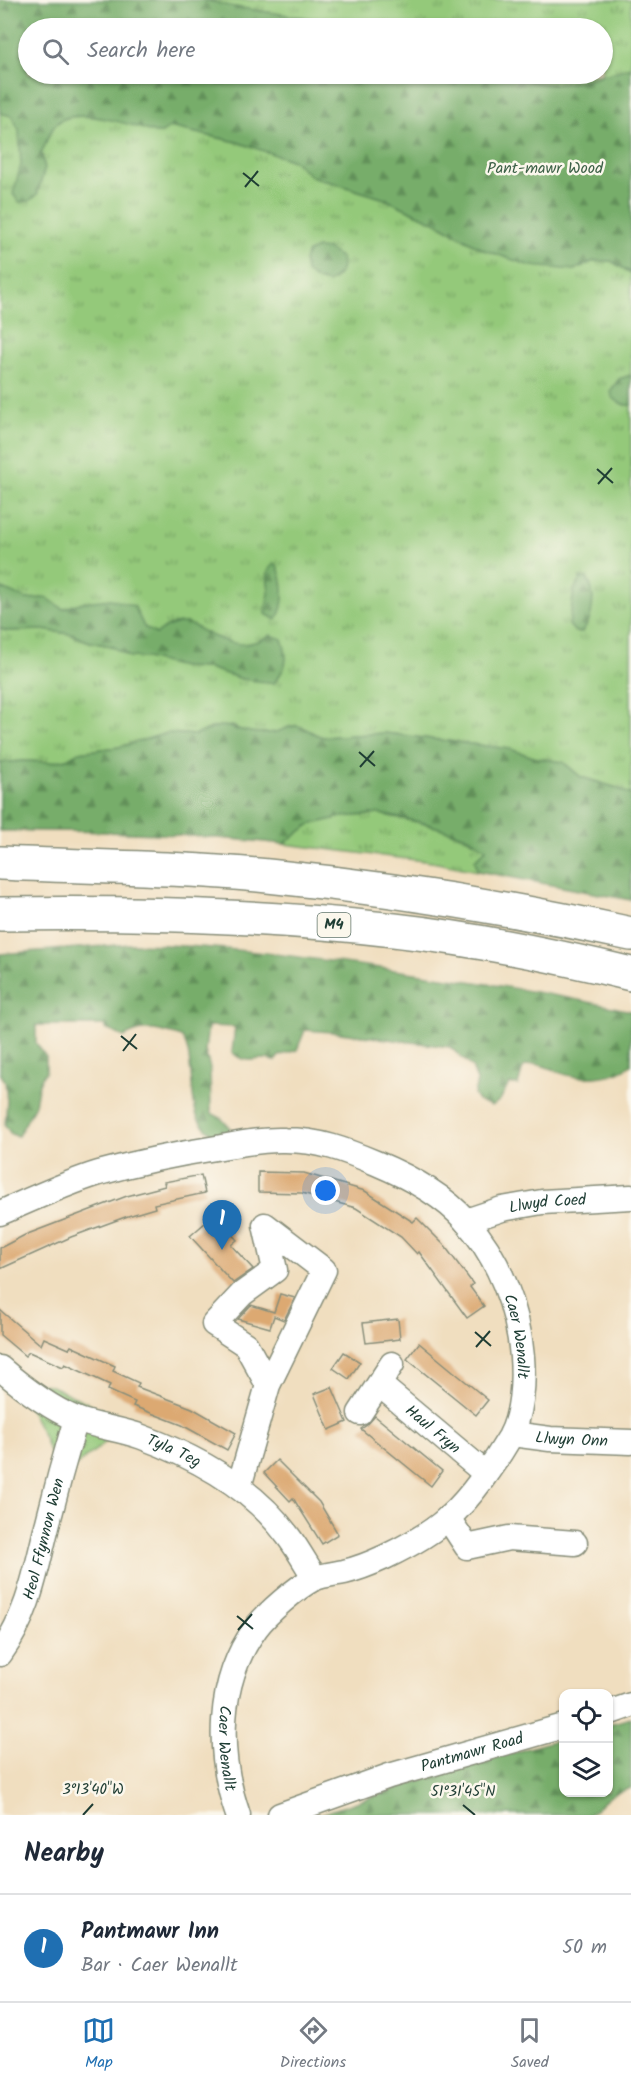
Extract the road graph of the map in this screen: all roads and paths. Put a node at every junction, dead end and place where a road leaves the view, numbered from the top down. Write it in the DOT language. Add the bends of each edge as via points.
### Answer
graph roads {
  1 [pos="0,863"];
  2 [pos="186,870"];
  3 [pos="0,874"];
  4 [pos="0,916"];
  5 [pos="631,934"];
  6 [pos="631,974"];
  7 [pos="631,1197"];
  8 [pos="0,1213"];
  9 [pos="466,1221"];
  10 [pos="392,1364"];
  11 [pos="0,1368"];
  12 [pos="268,1385"];
  13 [pos="380,1385"];
  14 [pos="360,1413"];
  15 [pos="76,1419"];
  16 [pos="512,1434"];
  17 [pos="631,1442"];
  18 [pos="485,1473"];
  19 [pos="239,1487"];
  20 [pos="448,1518"];
  21 [pos="575,1543"];
  22 [pos="315,1578"];
  23 [pos="0,1654"];
  24 [pos="631,1706"];
  25 [pos="613,1712"];
  26 [pos="559,1727"];
  27 [pos="238,1815"];
  28 [pos="280,1815"];
  1 -- 2 [label="highway"];
  2 -- 3 [label="highway"];
  2 -- 5 [label="highway" via="336,883 436,897"];
  4 -- 6 [label="highway, M4" via="196,916 395,930 501,946"];
  7 -- 9 [label="street, Llwyd Coed" via="542,1202"];
  8 -- 9 [label="street, Caer Wenallt" via="108,1171 162,1157 283,1140 321,1142 393,1170 451,1206"];
  9 -- 16 [label="street, Caer Wenallt" via="494,1260 512,1301 520,1336 523,1368"];
  10 -- 13 [label="street"];
  11 -- 15 [label="street, Tyla Teg" via="41,1400"];
  12 -- 12 [label="street" via="324,1270 265,1225 275,1270 242,1294 214,1324 246,1345"];
  12 -- 19 [label="street"];
  13 -- 14 [label="street"];
  13 -- 18 [label="street, Haul Fryn"];
  15 -- 19 [label="street, Tyla Teg" via="175,1450"];
  15 -- 23 [label="street, Heol Ffynnon Wen" via="32,1592"];
  16 -- 17 [label="street, Llwyn Onn"];
  16 -- 18 [label="street, Caer Wenallt"];
  18 -- 20 [label="street, Caer Wenallt"];
  19 -- 22 [label="street, Tyla Teg" via="287,1534"];
  20 -- 21 [label="street" via="467,1547 509,1538"];
  20 -- 22 [label="street, Caer Wenallt" via="384,1558"];
  22 -- 27 [label="street, Caer Wenallt" via="256,1627 233,1676 223,1728 225,1770"];
  24 -- 25 [label="street"];
  26 -- 28 [label="street, Pantmawr Road" via="389,1776"];
}
